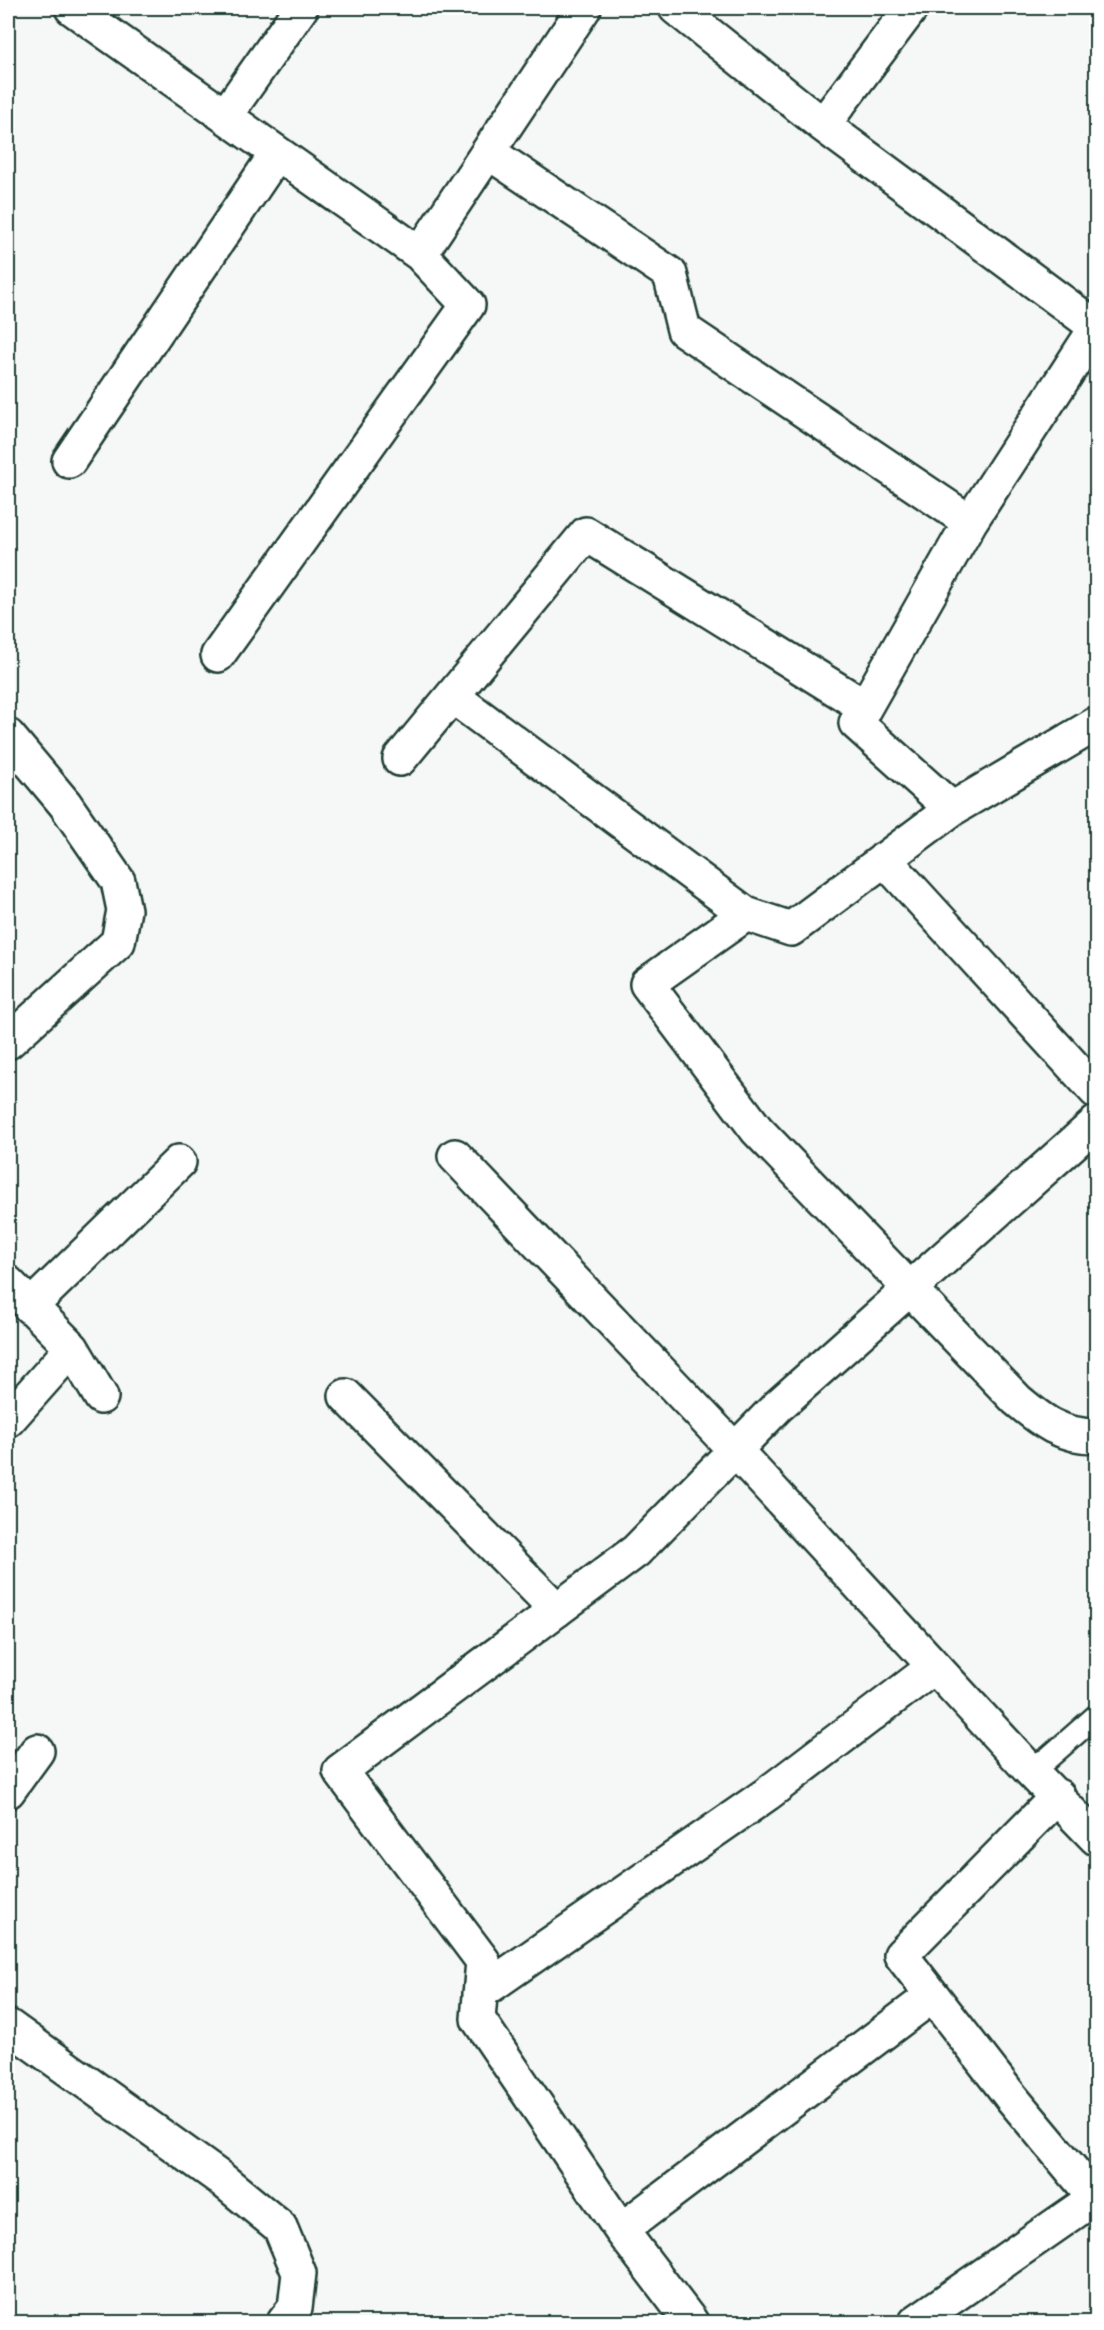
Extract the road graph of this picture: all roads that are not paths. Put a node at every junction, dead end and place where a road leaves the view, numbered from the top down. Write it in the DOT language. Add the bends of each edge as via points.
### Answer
graph roads {
  1 [pos="72,8"];
  2 [pos="301,8"];
  3 [pos="584,8"];
  4 [pos="676,8"];
  5 [pos="911,8"];
  6 [pos="225,116"];
  7 [pos="823,124"];
  8 [pos="488,152"];
  9 [pos="277,153"];
  10 [pos="420,254"];
  11 [pos="1096,327"];
  12 [pos="69,461"];
  13 [pos="970,522"];
  14 [pos="218,656"];
  15 [pos="452,696"];
  16 [pos="865,707"];
  17 [pos="1096,724"];
  18 [pos="8,736"];
  19 [pos="400,759"];
  20 [pos="952,809"];
  21 [pos="884,859"];
  22 [pos="746,915"];
  23 [pos="8,1042"];
  24 [pos="1096,1091"];
  25 [pos="1096,1123"];
  26 [pos="455,1156"];
  27 [pos="179,1162"];
  28 [pos="8,1283"];
  29 [pos="910,1289"];
  30 [pos="30,1307"];
  31 [pos="72,1348"];
  32 [pos="346,1396"];
  33 [pos="102,1397"];
  34 [pos="8,1420"];
  35 [pos="1096,1436"];
  36 [pos="735,1450"];
  37 [pos="557,1610"];
  38 [pos="934,1667"];
  39 [pos="1096,1716"];
  40 [pos="37,1751"];
  41 [pos="1028,1768"];
  42 [pos="8,1791"];
  43 [pos="1058,1796"];
  44 [pos="1096,1838"];
  45 [pos="480,1993"];
  46 [pos="933,1996"];
  47 [pos="8,2026"];
  48 [pos="1096,2198"];
  49 [pos="621,2230"];
  50 [pos="284,2322"];
  51 [pos="691,2322"];
  52 [pos="916,2322"];
  1 -- 6 [label="street"];
  2 -- 6 [label="street"];
  3 -- 8 [label="street"];
  4 -- 7 [label="street"];
  5 -- 7 [label="street"];
  6 -- 9 [label="street"];
  7 -- 11 [label="street"];
  8 -- 10 [label="street"];
  8 -- 13 [label="street" via="670,274 684,330"];
  9 -- 10 [label="street"];
  9 -- 12 [label="street"];
  10 -- 14 [label="street" via="468,305"];
  11 -- 13 [label="street"];
  13 -- 16 [label="street"];
  15 -- 16 [label="street" via="586,534"];
  15 -- 19 [label="street"];
  15 -- 22 [label="street"];
  16 -- 20 [label="street" via="856,723"];
  17 -- 20 [label="street"];
  18 -- 23 [label="street" via="65,804 118,881 124,910 118,942"];
  20 -- 21 [label="street"];
  21 -- 22 [label="street" via="791,929"];
  21 -- 24 [label="street"];
  22 -- 29 [label="street" via="647,984 757,1131"];
  25 -- 29 [label="street"];
  26 -- 36 [label="street"];
  27 -- 30 [label="street"];
  28 -- 30 [label="street"];
  29 -- 35 [label="street" via="1045,1424 1078,1436"];
  29 -- 36 [label="street" via="778,1406"];
  30 -- 31 [label="street"];
  31 -- 33 [label="street"];
  31 -- 34 [label="street"];
  32 -- 37 [label="street"];
  36 -- 37 [label="street" via="636,1551"];
  36 -- 38 [label="street"];
  37 -- 45 [label="street" via="340,1771 483,1961"];
  38 -- 41 [label="street"];
  38 -- 45 [label="street" via="767,1794"];
  39 -- 41 [label="lane" via="1047,1759"];
  40 -- 42 [label="street"];
  41 -- 43 [label="street"];
  43 -- 44 [label="street"];
  43 -- 46 [label="street" via="901,1955"];
  45 -- 49 [label="street" via="478,2019"];
  46 -- 48 [label="street"];
  46 -- 49 [label="street"];
  47 -- 50 [label="street" via="220,2178 280,2227 300,2273 295,2308"];
  48 -- 52 [label="street"];
  49 -- 51 [label="street"];
}
